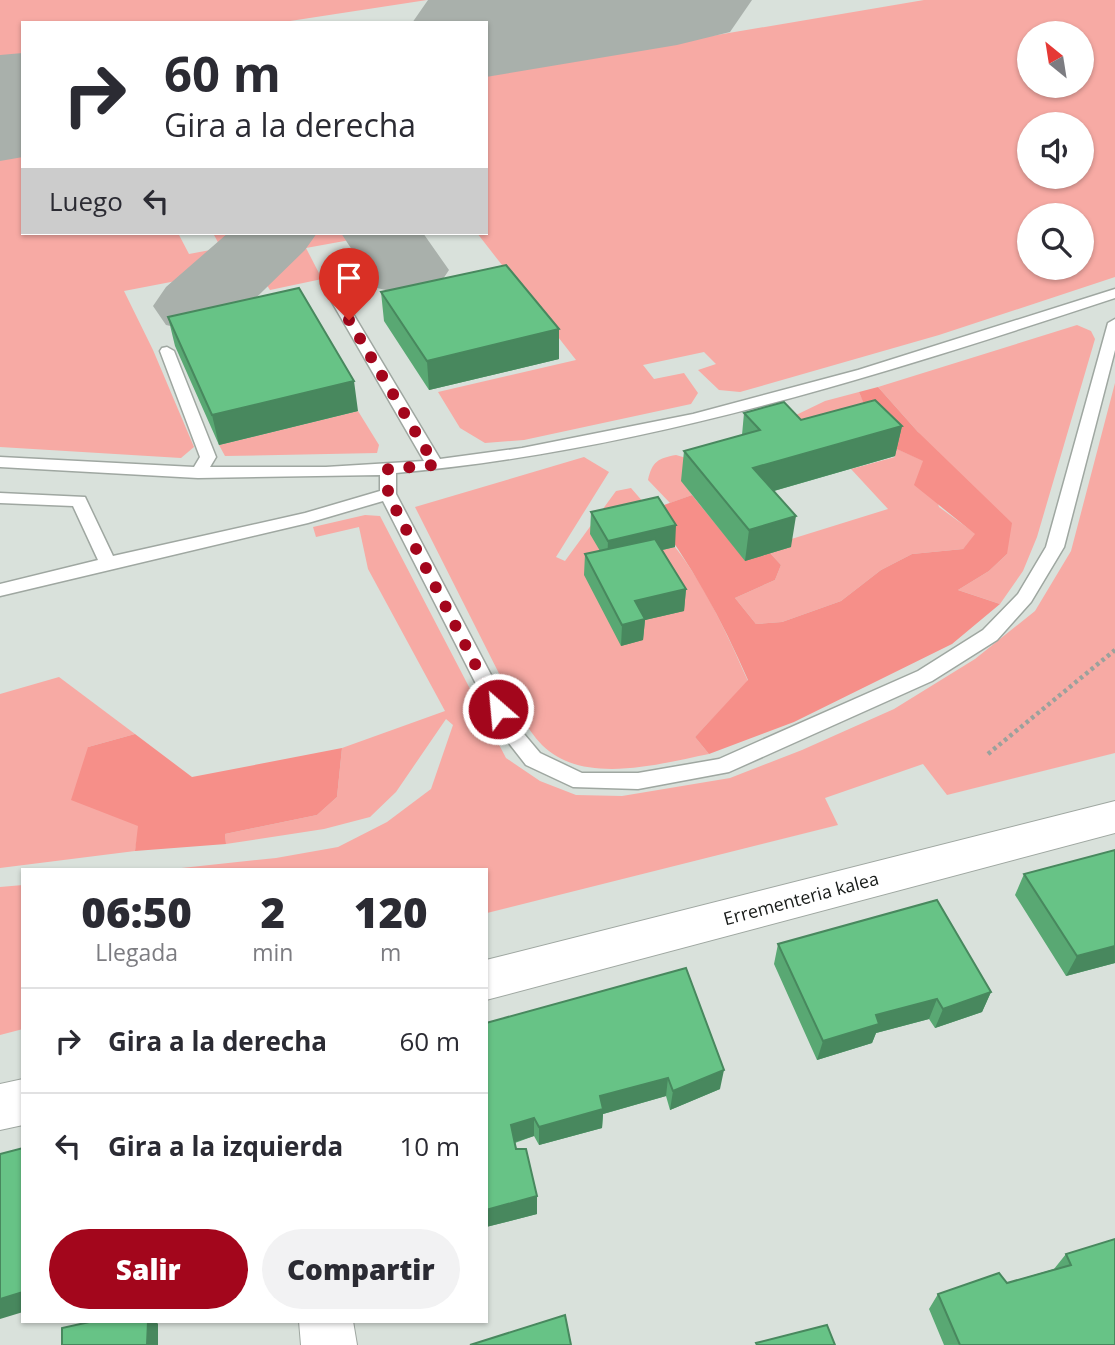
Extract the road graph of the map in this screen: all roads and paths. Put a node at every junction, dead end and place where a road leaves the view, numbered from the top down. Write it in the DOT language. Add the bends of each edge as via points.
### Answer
graph roads {
  1 [pos="1115,293"];
  2 [pos="336,297"];
  3 [pos="1094,300"];
  4 [pos="1115,322"];
  5 [pos="166,351"];
  6 [pos="0,462"];
  7 [pos="435,465"];
  8 [pos="388,469"];
  9 [pos="198,473"];
  10 [pos="388,494"];
  11 [pos="0,498"];
  12 [pos="108,563"];
  13 [pos="0,590"];
  14 [pos="1115,650"];
  15 [pos="988,754"];
  16 [pos="1115,817"];
  17 [pos="488,979"];
  18 [pos="21,1102"];
  19 [pos="0,1107"];
  20 [pos="326,1323"];
  21 [pos="329,1345"];
  1 -- 3 [label="lane"];
  2 -- 7 [label="lane"];
  3 -- 4 [label="lane"];
  3 -- 7 [label="lane" via="769,401 645,430"];
  4 -- 10 [label="lane" via="1055,547 1025,598 990,635 925,676 722,766 638,780 580,781 533,758 511,733"];
  5 -- 9 [label="lane" via="208,457"];
  6 -- 9 [label="lane"];
  7 -- 8 [label="lane"];
  8 -- 9 [label="lane"];
  8 -- 10 [label="lane"];
  10 -- 12 [label="lane" via="308,518"];
  11 -- 12 [label="lane" via="79,501"];
  12 -- 13 [label="lane"];
  14 -- 15 [label="path"];
  16 -- 17 [label="street, Errementeria kalea"];
  18 -- 19 [label="street"];
  20 -- 21 [label="street"];
}
